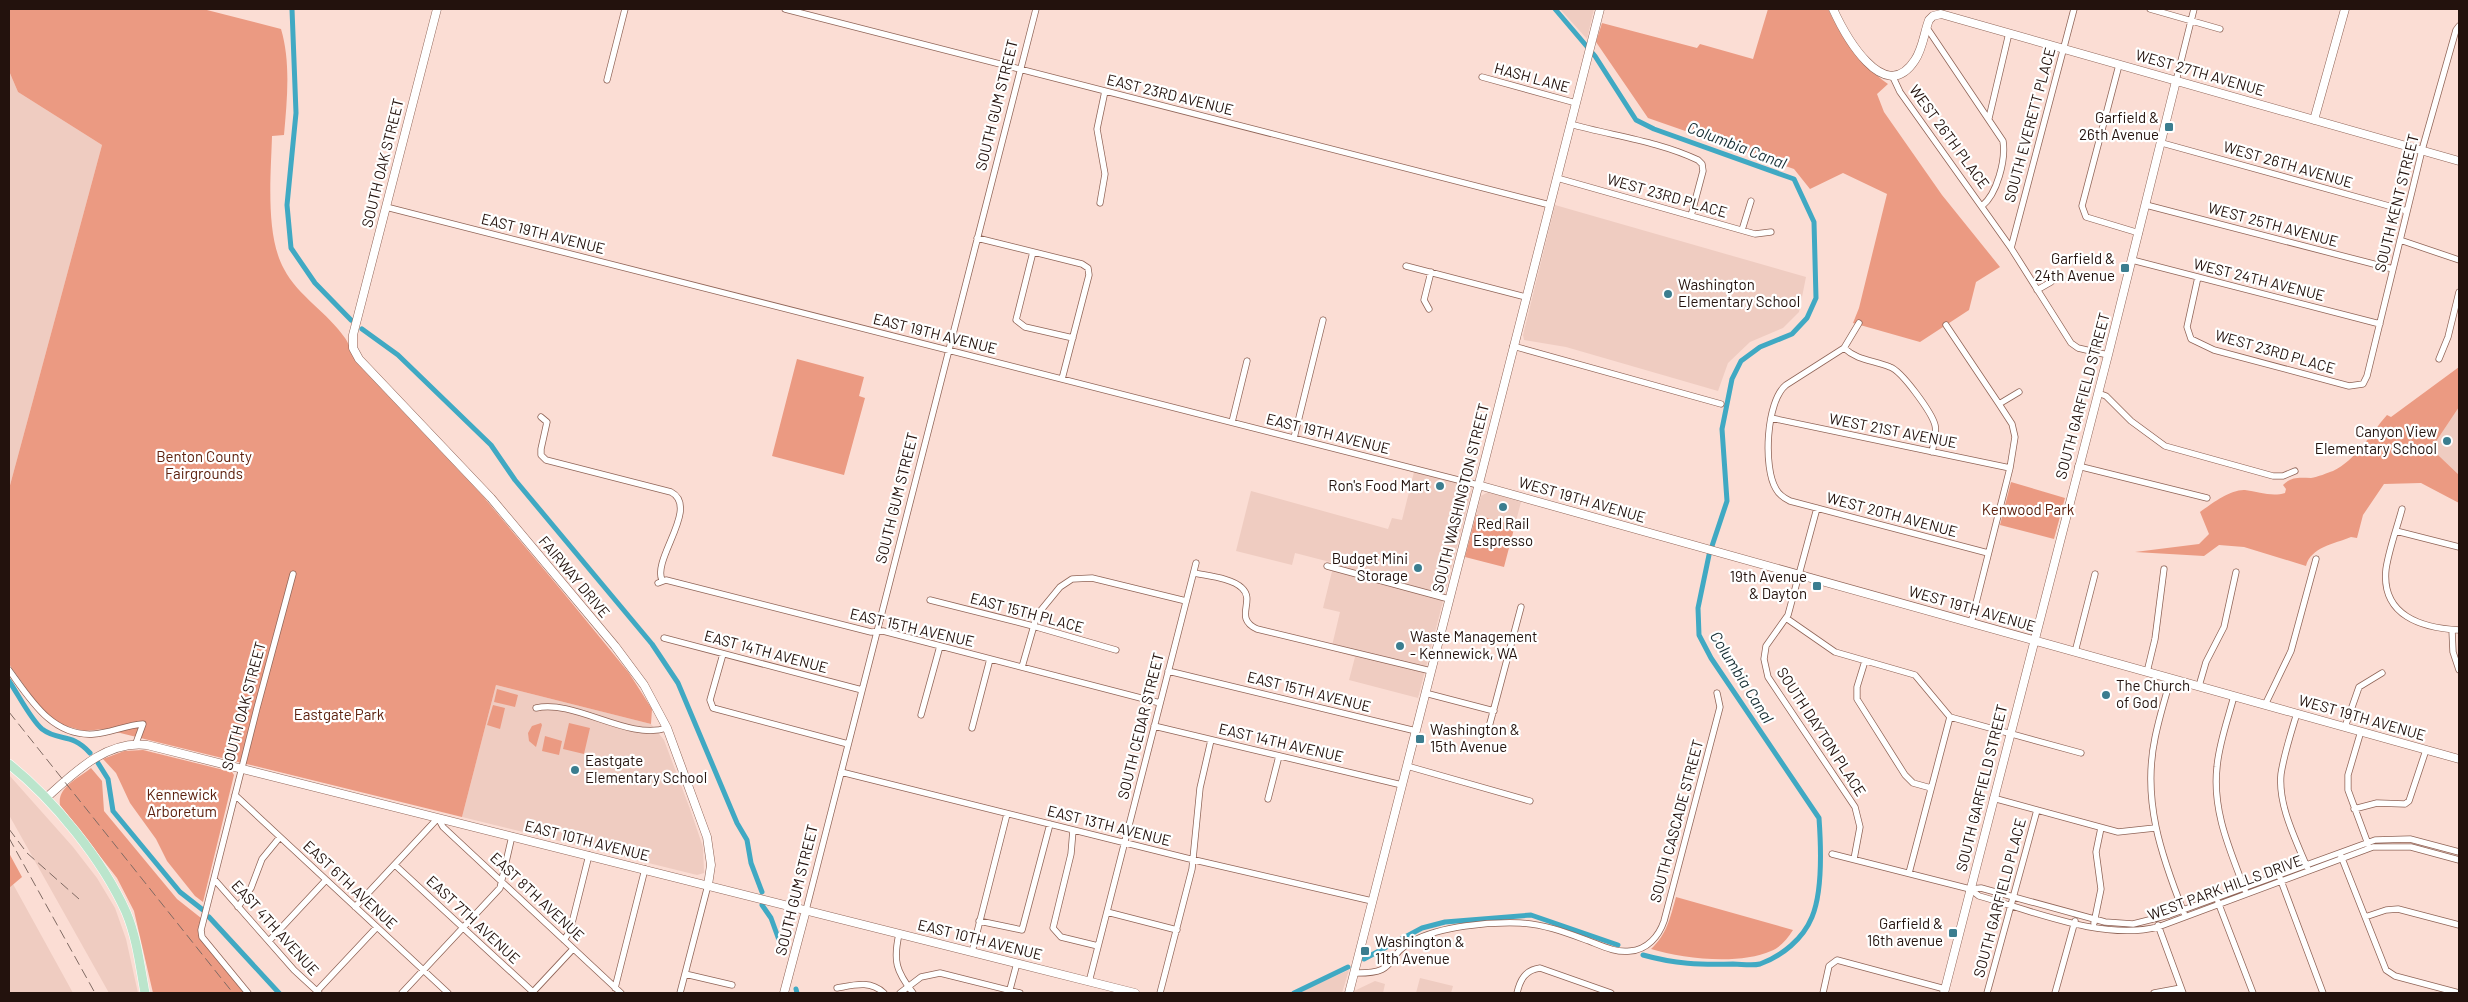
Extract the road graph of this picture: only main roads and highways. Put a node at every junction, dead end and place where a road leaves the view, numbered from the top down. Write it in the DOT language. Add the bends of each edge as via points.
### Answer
graph roads {
  1 [pos="9,764"];
  2 [pos="145,993"];
  1 -- 2 [label="main road" via="46,798 111,883 137,946"];
}
